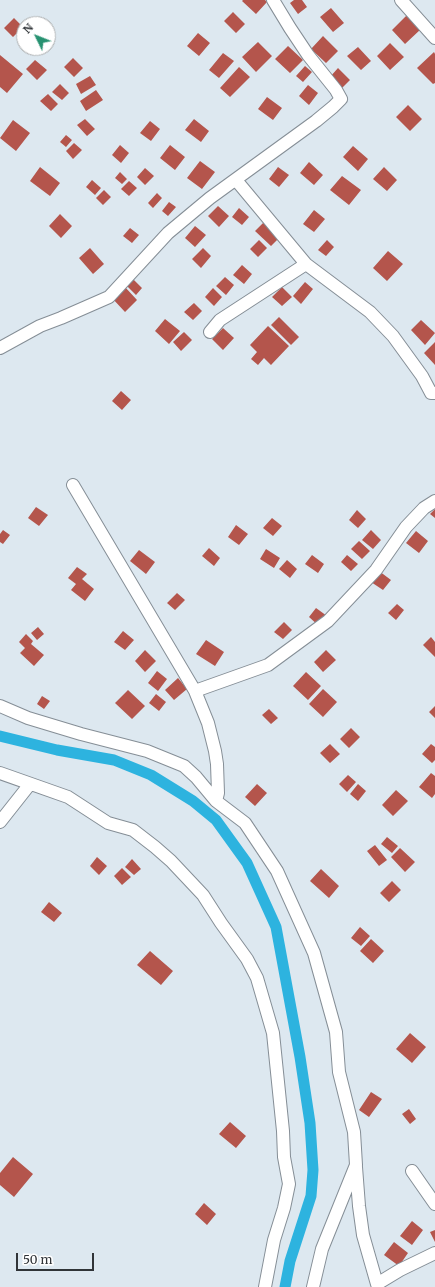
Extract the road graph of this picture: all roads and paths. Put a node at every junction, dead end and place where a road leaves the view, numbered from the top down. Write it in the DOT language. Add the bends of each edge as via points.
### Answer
graph roads {
  1 [pos="273,0"];
  2 [pos="401,0"];
  3 [pos="435,38"];
  4 [pos="236,180"];
  5 [pos="306,264"];
  6 [pos="210,332"];
  7 [pos="0,348"];
  8 [pos="434,396"];
  9 [pos="73,485"];
  10 [pos="435,501"];
  11 [pos="195,691"];
  12 [pos="0,706"];
  13 [pos="0,773"];
  14 [pos="30,784"];
  15 [pos="216,801"];
  16 [pos="0,822"];
  17 [pos="356,1165"];
  18 [pos="412,1170"];
  19 [pos="435,1204"];
  20 [pos="435,1253"];
  21 [pos="377,1285"];
  22 [pos="265,1287"];
  23 [pos="313,1287"];
  1 -- 4 [label="street" via="340,99 316,121"];
  2 -- 3 [label="street"];
  4 -- 5 [label="street"];
  4 -- 7 [label="street" via="168,233 109,297 40,326"];
  5 -- 6 [label="street" via="220,320"];
  5 -- 8 [label="street" via="370,312 393,336"];
  9 -- 11 [label="street"];
  10 -- 11 [label="street" via="424,508 406,527 376,570 328,621 268,665"];
  11 -- 15 [label="street" via="208,723 215,751 218,793"];
  12 -- 15 [label="street" via="28,718 147,751 184,766"];
  13 -- 14 [label="street"];
  14 -- 16 [label="street"];
  14 -- 22 [label="street" via="68,797 108,822 133,830 155,846 203,895 257,978 272,1033 289,1184"];
  15 -- 17 [label="street" via="245,823 277,871 314,953 336,1032 339,1072 354,1132"];
  17 -- 21 [label="street" via="363,1235"];
  17 -- 23 [label="street" via="322,1249"];
  18 -- 19 [label="street"];
  20 -- 21 [label="street" via="400,1270"];
}
